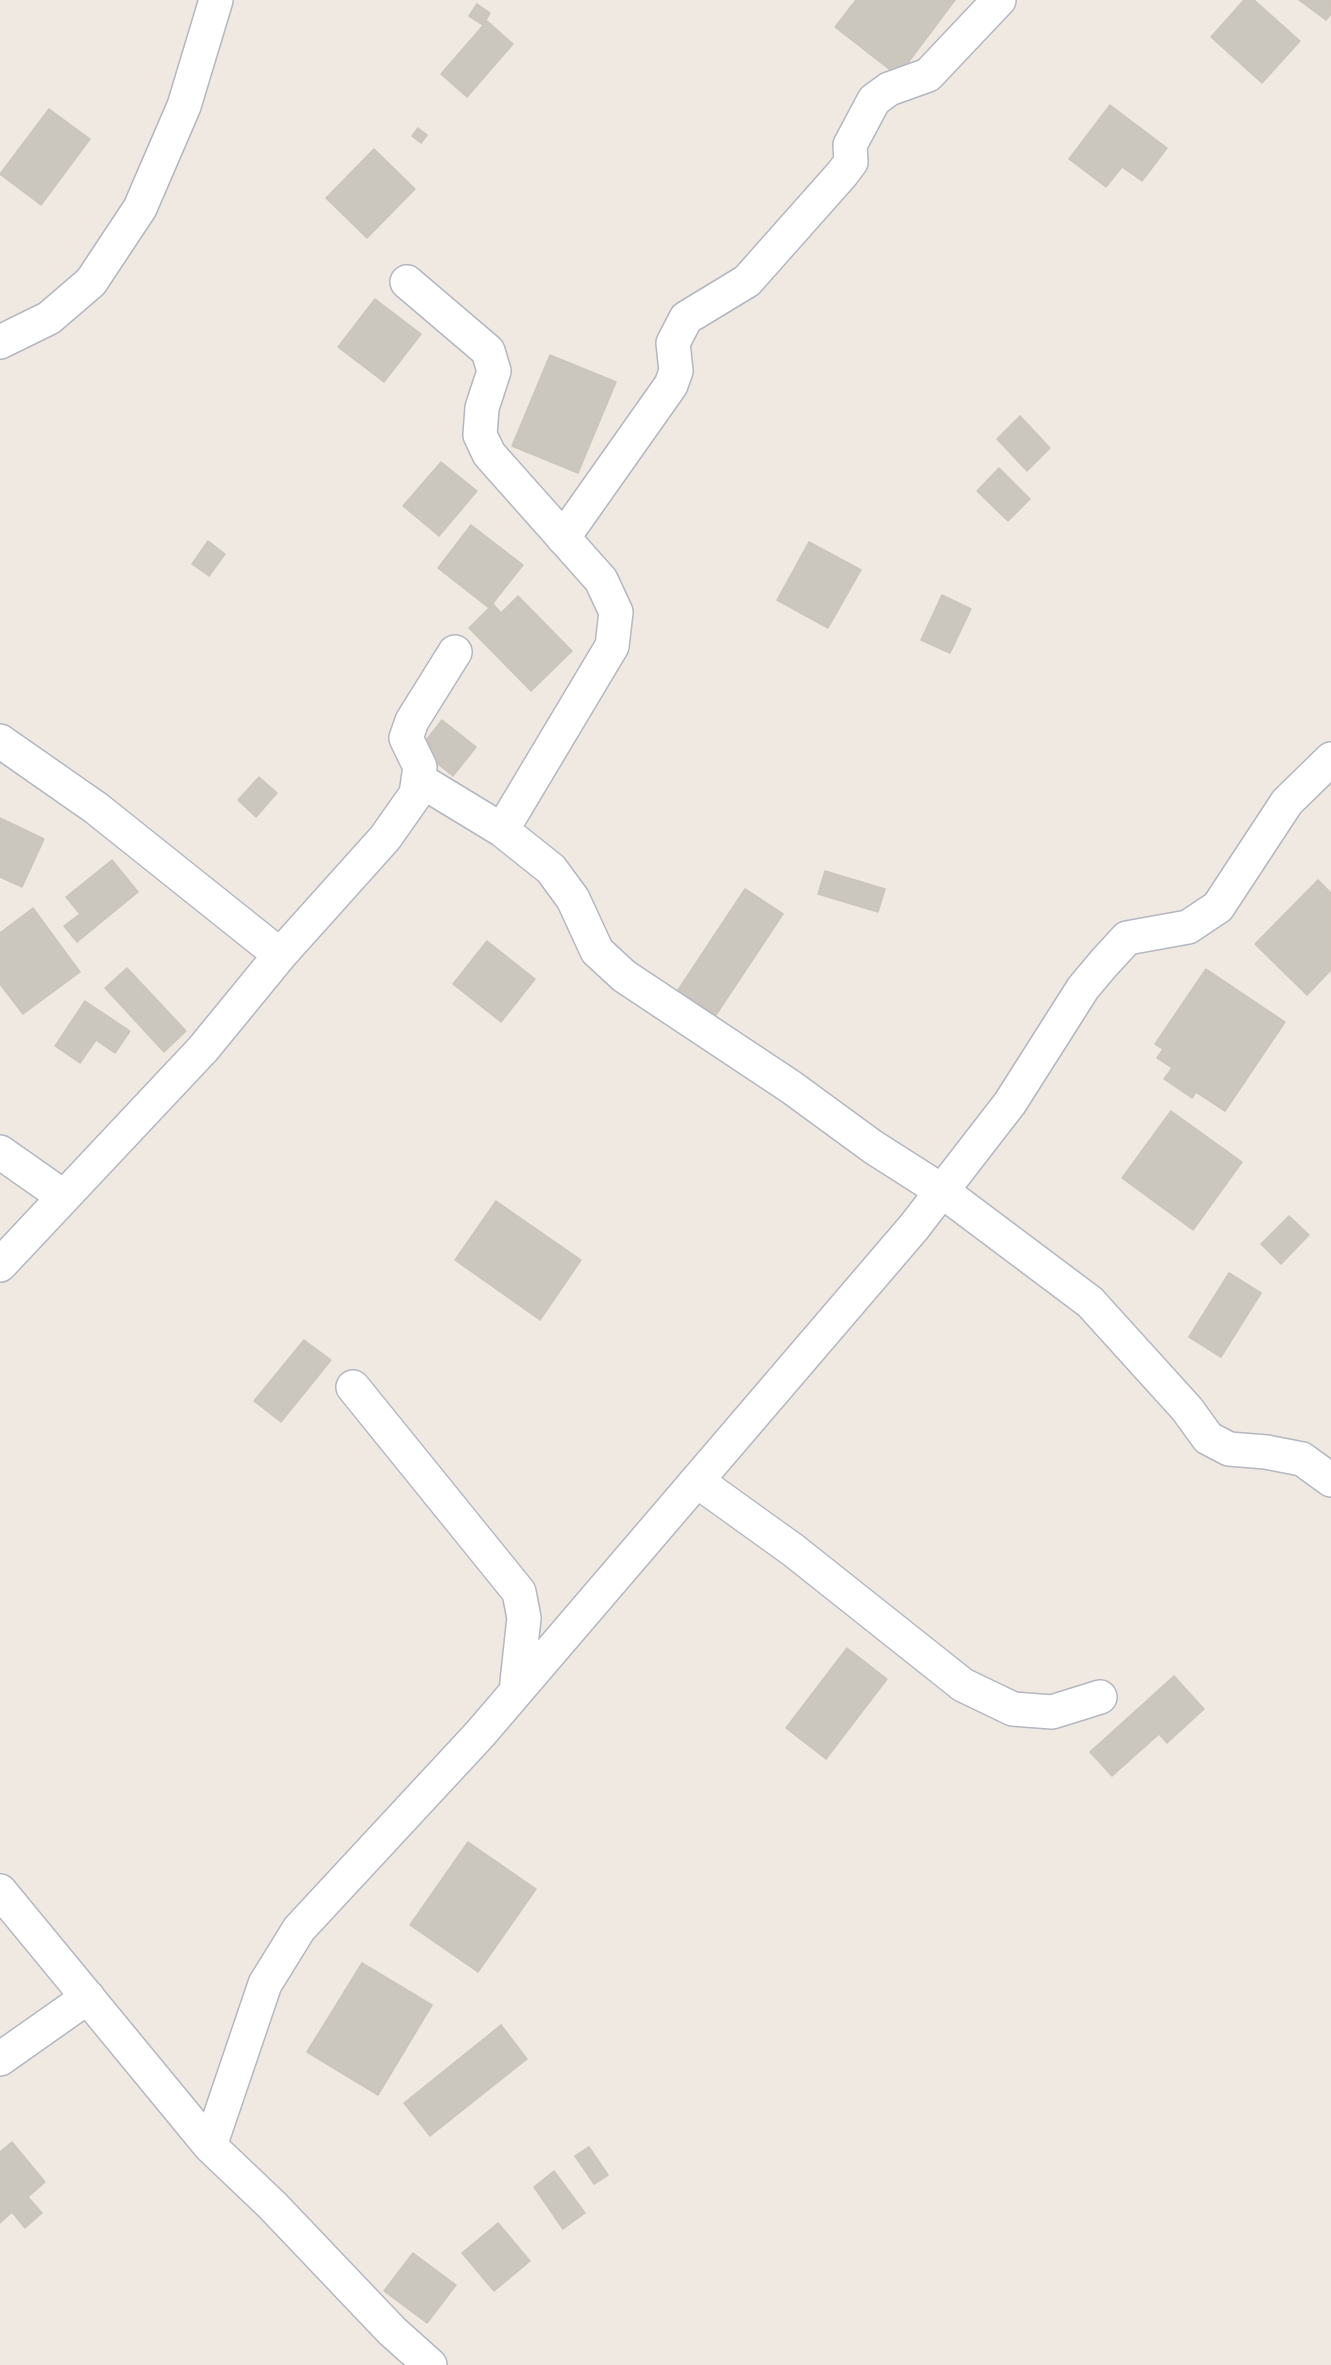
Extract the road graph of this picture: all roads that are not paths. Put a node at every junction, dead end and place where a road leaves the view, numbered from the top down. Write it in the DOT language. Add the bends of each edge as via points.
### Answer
graph roads {
  1 [pos="216,0"];
  2 [pos="999,0"];
  3 [pos="407,282"];
  4 [pos="0,342"];
  5 [pos="563,538"];
  6 [pos="455,652"];
  7 [pos="0,741"];
  8 [pos="1331,759"];
  9 [pos="418,780"];
  10 [pos="502,830"];
  11 [pos="280,955"];
  12 [pos="0,1152"];
  13 [pos="942,1191"];
  14 [pos="64,1197"];
  15 [pos="0,1265"];
  16 [pos="353,1387"];
  17 [pos="1331,1480"];
  18 [pos="697,1481"];
  19 [pos="516,1691"];
  20 [pos="1100,1697"];
  21 [pos="0,1891"];
  22 [pos="88,1997"];
  23 [pos="0,2059"];
  24 [pos="210,2146"];
  25 [pos="430,2365"];
  1 -- 4 [label="street" via="184,106 140,208 91,282 49,318"];
  2 -- 5 [label="street" via="928,75 889,89 874,100 850,145 851,162 835,182 747,281 686,318 673,343 676,370 671,385"];
  3 -- 5 [label="street" via="488,351 494,370 482,408 480,435 489,454"];
  5 -- 10 [label="street" via="601,580 616,612 612,646"];
  6 -- 9 [label="street" via="412,721 406,738 420,767"];
  7 -- 11 [label="street" via="96,808"];
  8 -- 13 [label="street" via="1287,802 1218,908 1188,927 1126,938 1083,988 1010,1103"];
  9 -- 10 [label="street"];
  9 -- 11 [label="street" via="416,794 385,838"];
  10 -- 13 [label="street" via="551,869 573,899 597,951 624,976"];
  11 -- 14 [label="street" via="203,1049"];
  12 -- 14 [label="street"];
  13 -- 17 [label="street" via="1090,1302 1208,1438 1229,1449 1302,1459"];
  13 -- 18 [label="street"];
  14 -- 15 [label="street"];
  16 -- 19 [label="street" via="519,1592 524,1618"];
  18 -- 19 [label="street"];
  18 -- 20 [label="street" via="793,1550 963,1685 1013,1709 1052,1712"];
  19 -- 24 [label="street" via="299,1929 264,1984"];
  21 -- 22 [label="street"];
  22 -- 23 [label="street"];
  22 -- 24 [label="street"];
  24 -- 25 [label="street"];
}
